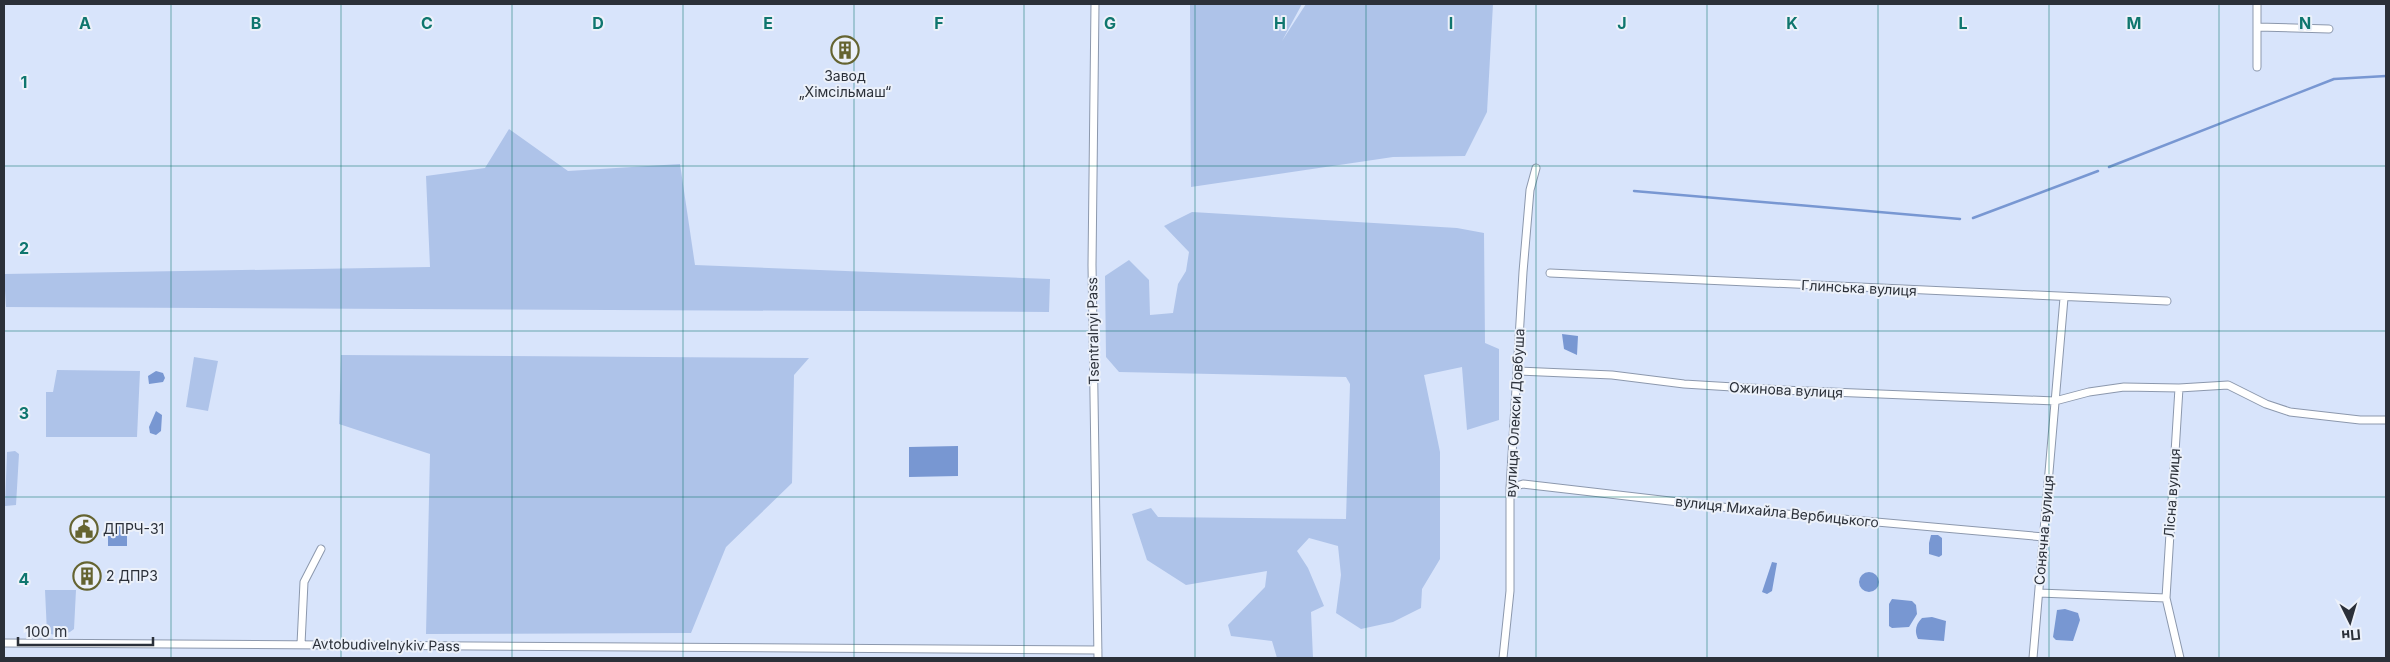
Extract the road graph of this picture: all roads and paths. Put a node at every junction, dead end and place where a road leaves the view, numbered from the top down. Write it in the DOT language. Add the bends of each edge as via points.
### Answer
graph roads {
  1 [pos="1094,4"];
  2 [pos="2257,4"];
  3 [pos="2257,27"];
  4 [pos="2329,29"];
  5 [pos="2256,68"];
  6 [pos="1536,168"];
  7 [pos="1550,272"];
  8 [pos="2064,298"];
  9 [pos="2167,301"];
  10 [pos="1518,371"];
  11 [pos="2179,388"];
  12 [pos="2055,401"];
  13 [pos="2386,420"];
  14 [pos="1510,488"];
  15 [pos="2044,537"];
  16 [pos="321,549"];
  17 [pos="2039,593"];
  18 [pos="2166,598"];
  19 [pos="4,643"];
  20 [pos="301,644"];
  21 [pos="1098,650"];
  22 [pos="1098,658"];
  23 [pos="1503,658"];
  24 [pos="2033,658"];
  25 [pos="2180,658"];
  1 -- 21 [label="street, Tsentralnyi Pass" via="1092,265"];
  2 -- 3 [label="street"];
  3 -- 4 [label="street"];
  3 -- 5 [label="street"];
  6 -- 10 [label="street, вулиця Олекси Довбуша" via="1530,190"];
  7 -- 8 [label="street, Глинська вулиця"];
  8 -- 9 [label="street, Глинська вулиця"];
  8 -- 12 [label="street, Сонячна вулиця"];
  10 -- 12 [label="street, Ожинова вулиця" via="1612,375 1684,384 1772,389"];
  10 -- 14 [label="street, вулиця Олекси Довбуша"];
  11 -- 12 [label="street" via="2124,387"];
  11 -- 13 [label="street" via="2228,385 2290,412"];
  11 -- 18 [label="street, Лісна вулиця"];
  12 -- 15 [label="street, Сонячна вулиця"];
  14 -- 15 [label="street, вулиця Михайла Вербицького" via="1523,484 1765,512"];
  14 -- 23 [label="street, вулиця Олекси Довбуша" via="1510,591"];
  15 -- 17 [label="street, Сонячна вулиця"];
  16 -- 20 [label="street" via="304,582"];
  17 -- 18 [label="street"];
  17 -- 24 [label="street, Сонячна вулиця"];
  18 -- 25 [label="street, Лісна вулиця"];
  19 -- 20 [label="street, Avtobudivelnykiv Pass"];
  20 -- 21 [label="street, Avtobudivelnykiv Pass"];
  21 -- 22 [label="street, Tsentralnyi Pass"];
}
